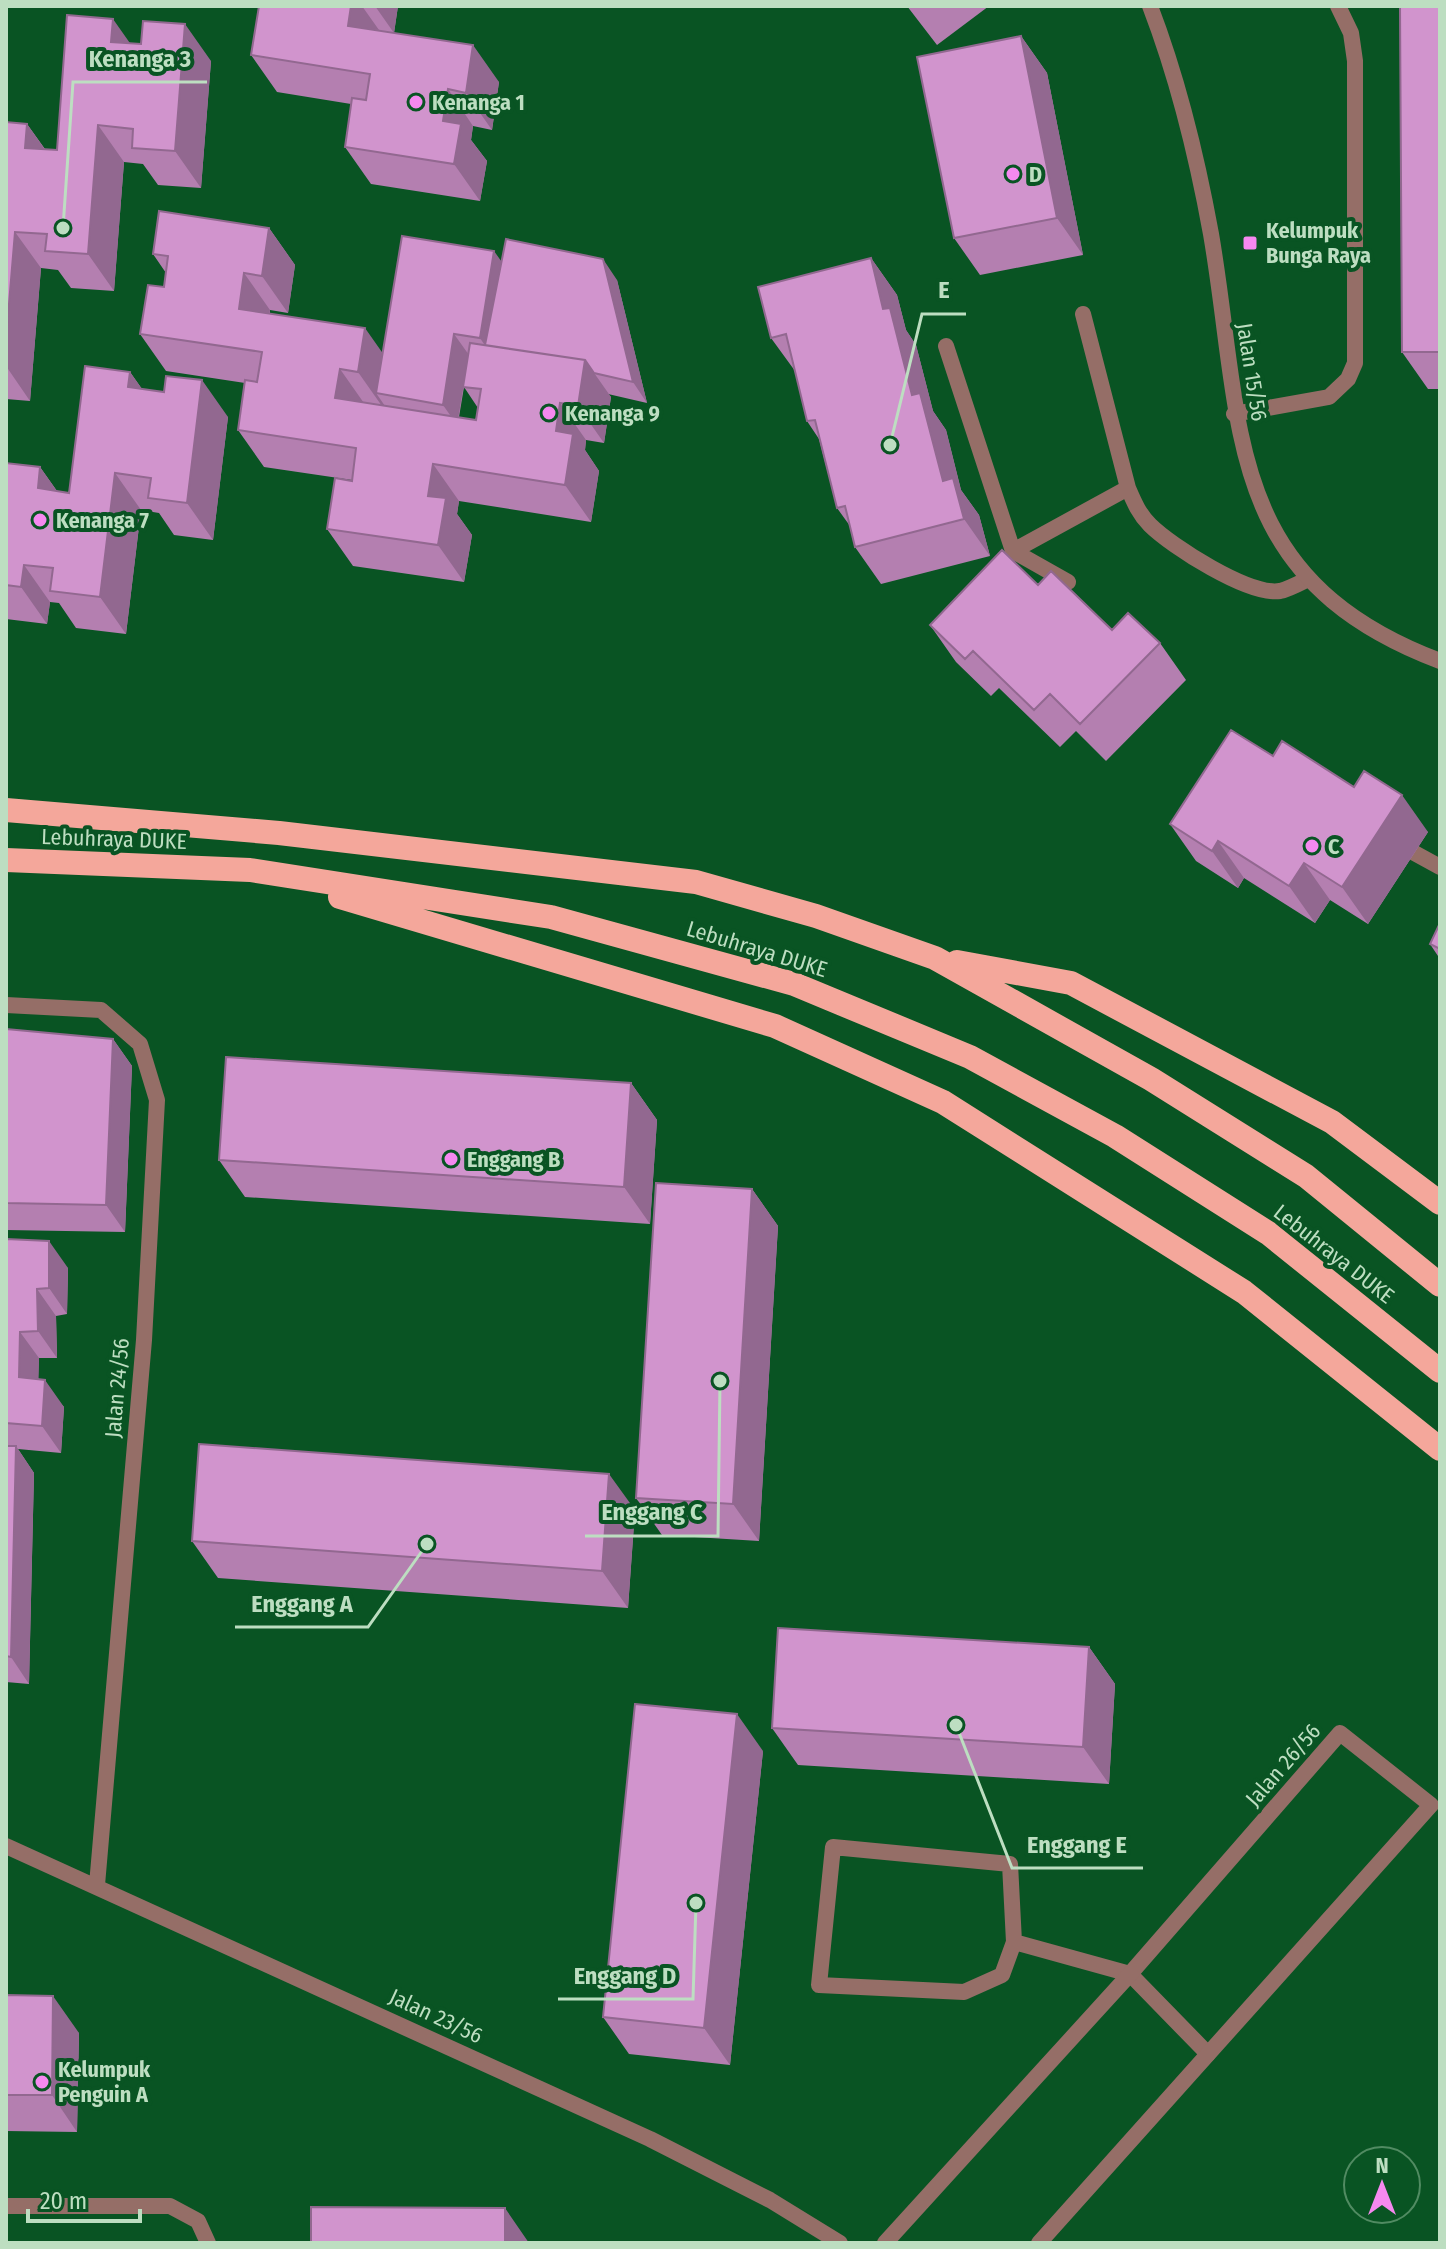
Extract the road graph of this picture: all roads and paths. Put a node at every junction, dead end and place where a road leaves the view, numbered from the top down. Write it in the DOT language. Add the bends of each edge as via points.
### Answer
graph roads {
  1 [pos="1150,6"];
  2 [pos="1338,6"];
  3 [pos="1083,314"];
  4 [pos="946,346"];
  5 [pos="1234,414"];
  6 [pos="1128,488"];
  7 [pos="1013,551"];
  8 [pos="1308,579"];
  9 [pos="1068,582"];
  10 [pos="1440,661"];
  11 [pos="6,810"];
  12 [pos="1379,833"];
  13 [pos="6,860"];
  14 [pos="1440,867"];
  15 [pos="250,870"];
  16 [pos="935,958"];
  17 [pos="6,1005"];
  18 [pos="1440,1203"];
  19 [pos="1440,1285"];
  20 [pos="1440,1371"];
  21 [pos="1440,1449"];
  22 [pos="6,1846"];
  23 [pos="97,1885"];
  24 [pos="1014,1942"];
  25 [pos="1130,1974"];
  26 [pos="1208,2054"];
  27 [pos="6,2206"];
  28 [pos="208,2243"];
  29 [pos="840,2243"];
  30 [pos="885,2243"];
  31 [pos="1039,2243"];
  1 -- 5 [label="street, Jalan 15/56" via="1173,67 1211,233"];
  2 -- 5 [label="street" via="1351,33 1355,61 1355,363 1348,379 1329,397"];
  3 -- 6 [label="street"];
  4 -- 7 [label="street"];
  5 -- 8 [label="street, Jalan 15/56" via="1248,471 1272,530"];
  6 -- 7 [label="street"];
  6 -- 8 [label="street" via="1152,527 1228,578 1279,591"];
  7 -- 9 [label="street"];
  8 -- 10 [label="street, Jalan 15/56" via="1356,617"];
  11 -- 16 [label="highway, Lebuhraya DUKE" via="279,833 696,882"];
  12 -- 14 [label="street"];
  13 -- 15 [label="highway, Lebuhraya DUKE"];
  15 -- 20 [label="highway, Lebuhraya DUKE" via="551,917 794,984 970,1057 1115,1136 1268,1233"];
  15 -- 21 [label="highway" via="775,1026 943,1102 1244,1292"];
  16 -- 18 [label="highway" via="1071,983 1332,1122"];
  16 -- 19 [label="highway, Lebuhraya DUKE" via="1240,1132 1306,1176"];
  17 -- 23 [label="street, Jalan 24/56" via="101,1010 140,1044 157,1100 144,1340"];
  22 -- 23 [label="street, Jalan 23/56"];
  23 -- 29 [label="street, Jalan 23/56" via="650,2139 770,2200"];
  24 -- 24 [label="street" via="1010,1864 833,1847 819,1985 964,1992 1002,1975"];
  24 -- 25 [label="street"];
  25 -- 26 [label="street"];
  25 -- 26 [label="street, Jalan 26/56" via="1340,1733 1431,1805"];
  25 -- 30 [label="street, Jalan 26/56"];
  26 -- 31 [label="street, Jalan 26/56"];
  27 -- 28 [label="street" via="170,2206 198,2221"];
}
